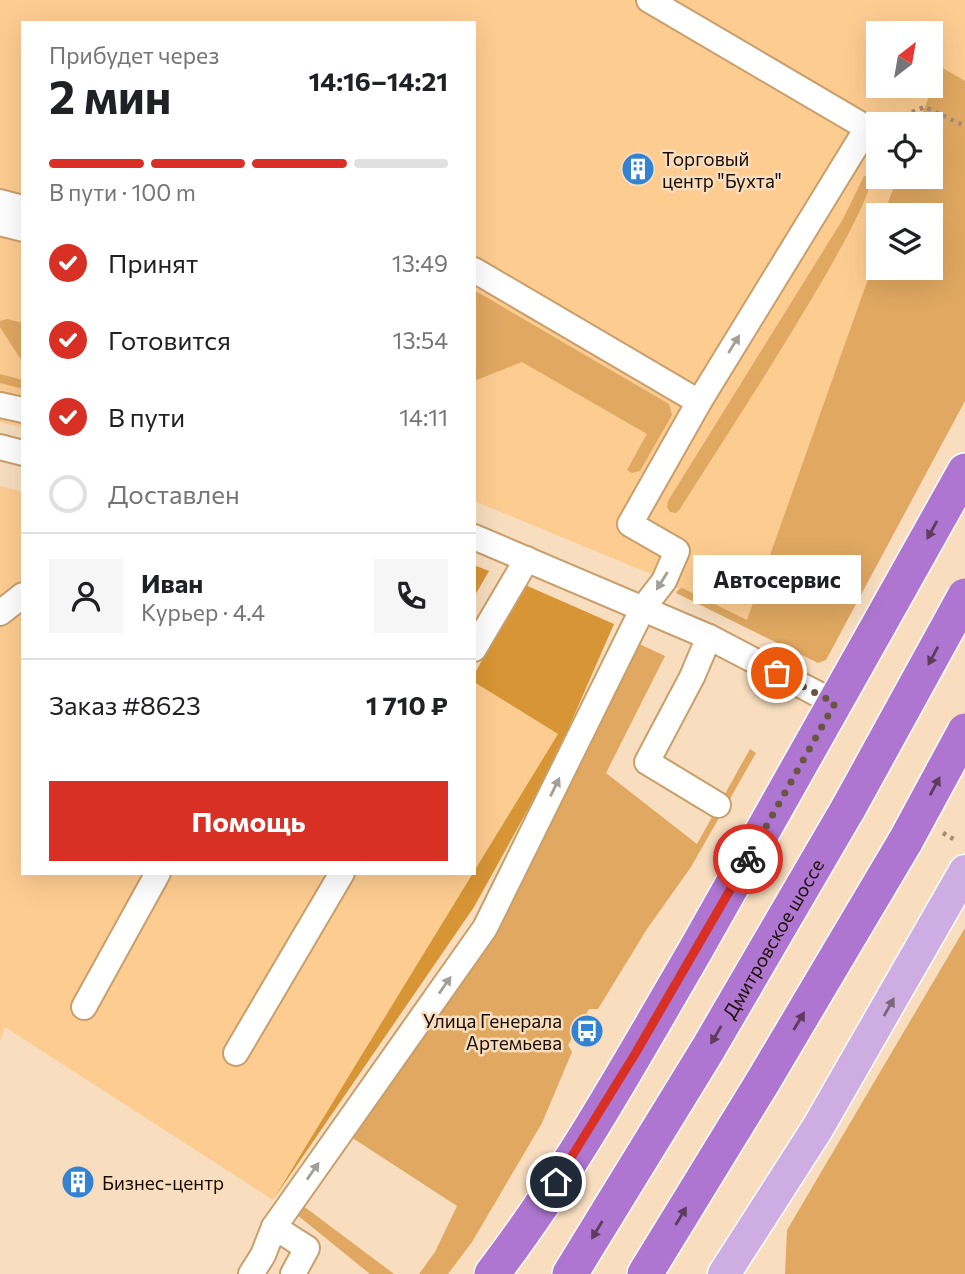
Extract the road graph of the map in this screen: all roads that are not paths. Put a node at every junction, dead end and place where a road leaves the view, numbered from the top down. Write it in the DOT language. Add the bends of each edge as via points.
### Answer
graph roads {
  1 [pos="649,0"];
  2 [pos="0,202"];
  3 [pos="21,207"];
  4 [pos="0,223"];
  5 [pos="21,228"];
  6 [pos="476,271"];
  7 [pos="699,402"];
  8 [pos="0,405"];
  9 [pos="21,410"];
  10 [pos="0,447"];
  11 [pos="21,452"];
  12 [pos="965,471"];
  13 [pos="476,538"];
  14 [pos="527,559"];
  15 [pos="21,596"];
  16 [pos="965,596"];
  17 [pos="643,608"];
  18 [pos="0,613"];
  19 [pos="709,637"];
  20 [pos="476,646"];
  21 [pos="835,703"];
  22 [pos="965,731"];
  23 [pos="718,805"];
  24 [pos="965,871"];
  25 [pos="157,875"];
  26 [pos="341,875"];
  27 [pos="84,1007"];
  28 [pos="236,1053"];
  29 [pos="817,1129"];
  30 [pos="546,1198"];
  31 [pos="274,1227"];
  32 [pos="251,1274"];
  33 [pos="293,1274"];
  34 [pos="492,1274"];
  35 [pos="503,1274"];
  36 [pos="570,1274"];
  37 [pos="645,1274"];
  38 [pos="724,1274"];
  39 [pos="746,1274"];
  7 -- 1 [label="street, one-way" via="867,128"];
  2 -- 3 [label="street"];
  4 -- 5 [label="street"];
  6 -- 7 [label="street"];
  7 -- 17 [label="street, one-way" via="630,524 677,551 664,581"];
  8 -- 9 [label="street"];
  10 -- 11 [label="street"];
  12 -- 21 [label="highway, one-way"];
  13 -- 14 [label="street"];
  14 -- 17 [label="street"];
  14 -- 20 [label="street"];
  15 -- 18 [label="street"];
  16 -- 36 [label="highway, Дмитровское шоссе, one-way, bridge" via="849,807"];
  17 -- 19 [label="street"];
  31 -- 17 [label="street, one-way" via="485,929"];
  19 -- 21 [label="street"];
  19 -- 23 [label="street" via="647,762"];
  21 -- 30 [label="highway" via="635,1054"];
  37 -- 22 [label="highway, one-way, bridge" via="906,840"];
  29 -- 24 [label="main road, one-way"];
  25 -- 27 [label="street"];
  26 -- 28 [label="street"];
  29 -- 38 [label="main road"];
  29 -- 39 [label="main road"];
  30 -- 34 [label="highway"];
  30 -- 35 [label="main road"];
  31 -- 32 [label="street"];
  31 -- 33 [label="street" via="307,1248"];
}
